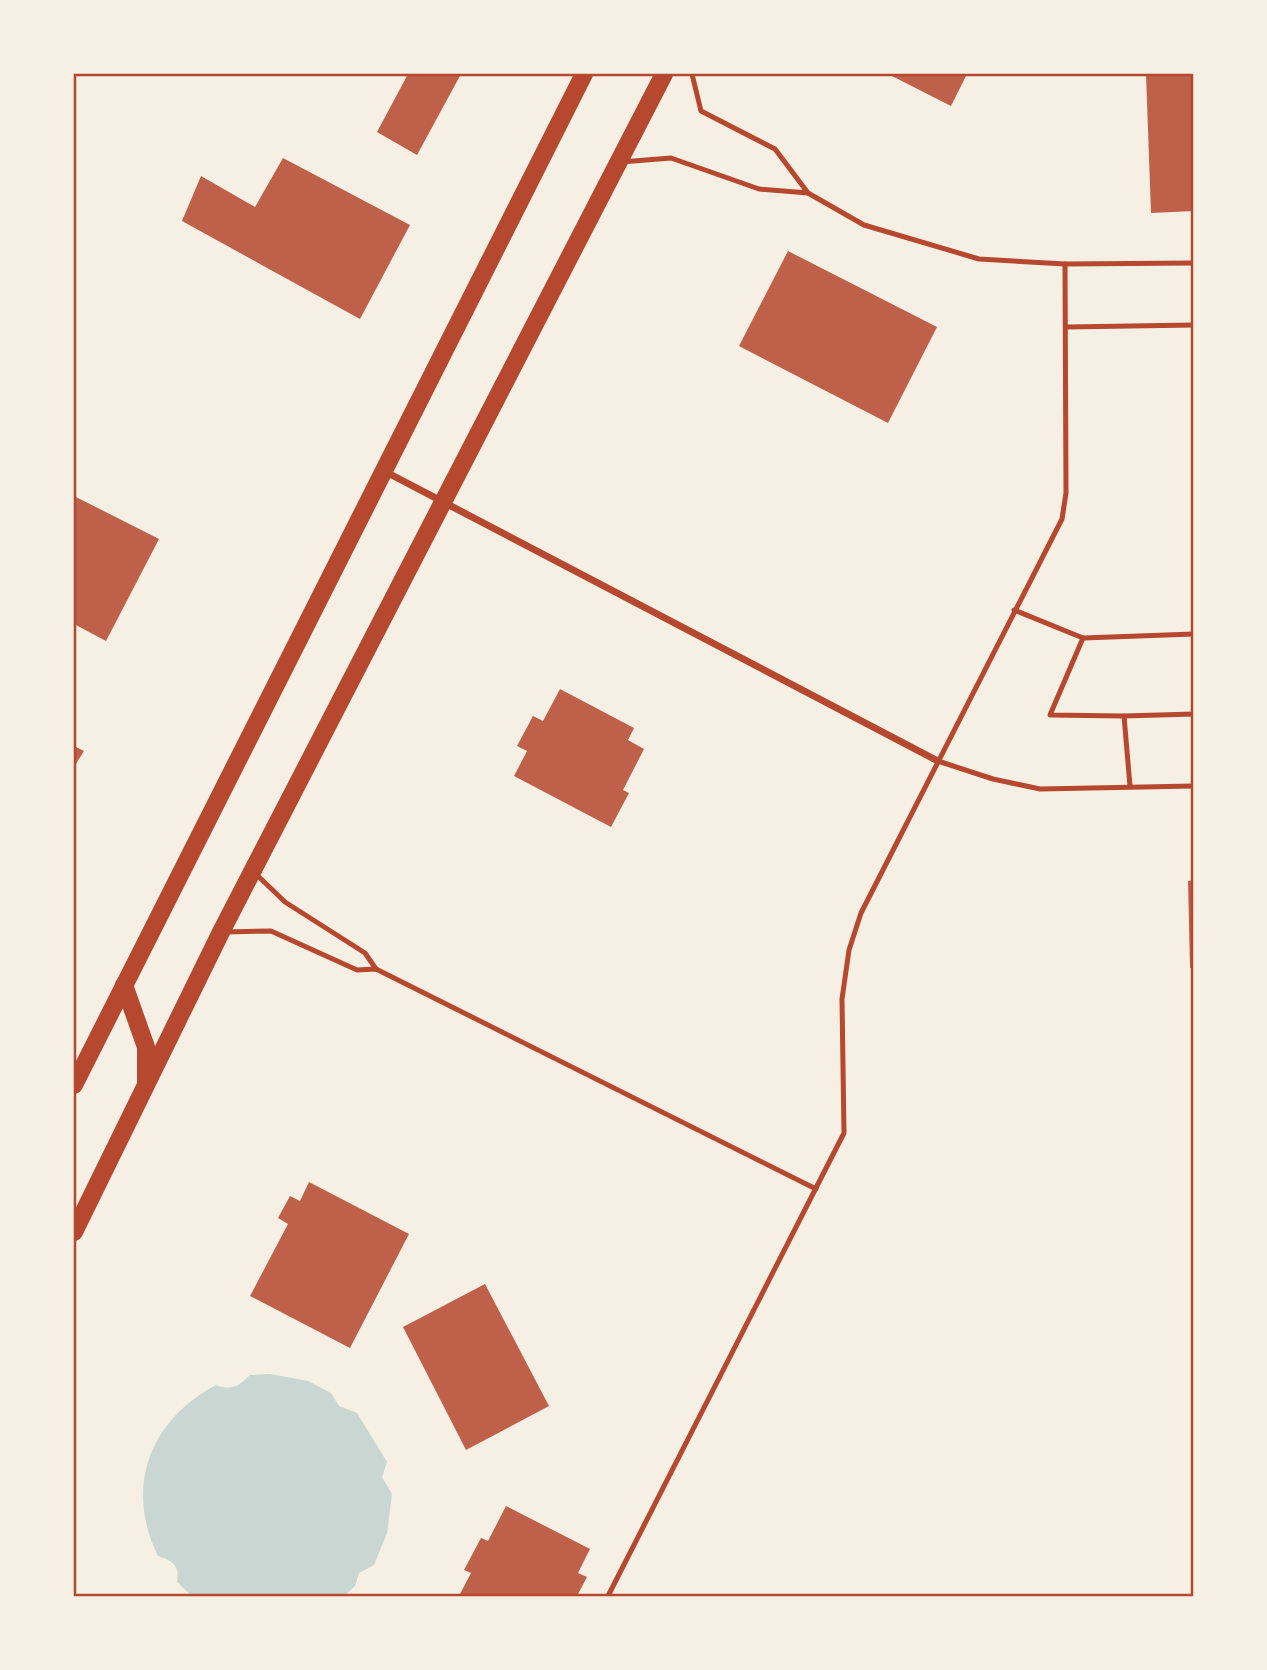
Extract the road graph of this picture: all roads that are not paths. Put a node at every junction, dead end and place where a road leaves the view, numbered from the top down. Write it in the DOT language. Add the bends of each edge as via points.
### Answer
graph roads {
  1 [pos="584,74"];
  2 [pos="664,74"];
  3 [pos="692,74"];
  4 [pos="618,162"];
  5 [pos="808,193"];
  6 [pos="1194,263"];
  7 [pos="1065,264"];
  8 [pos="1194,325"];
  9 [pos="1067,327"];
  10 [pos="385,471"];
  11 [pos="443,502"];
  12 [pos="1014,610"];
  13 [pos="1194,634"];
  14 [pos="1083,638"];
  15 [pos="1194,714"];
  16 [pos="1124,716"];
  17 [pos="938,761"];
  18 [pos="1130,786"];
  19 [pos="1194,786"];
  20 [pos="253,871"];
  21 [pos="221,932"];
  22 [pos="376,969"];
  23 [pos="124,985"];
  24 [pos="74,1085"];
  25 [pos="146,1085"];
  26 [pos="816,1189"];
  27 [pos="74,1232"];
  28 [pos="608,1597"];
  1 -- 10 [label="main road"];
  2 -- 4 [label="main road"];
  3 -- 5 [label="lane" via="702,111 775,149"];
  4 -- 5 [label="lane" via="671,158 759,189"];
  4 -- 11 [label="main road"];
  5 -- 7 [label="lane" via="864,225 979,259"];
  6 -- 7 [label="lane"];
  7 -- 9 [label="lane"];
  8 -- 9 [label="lane"];
  9 -- 12 [label="lane" via="1062,519"];
  10 -- 11 [label="street"];
  10 -- 23 [label="main road"];
  11 -- 17 [label="street"];
  11 -- 20 [label="main road"];
  12 -- 14 [label="lane"];
  12 -- 17 [label="lane"];
  13 -- 14 [label="lane"];
  14 -- 16 [label="lane" via="1050,715"];
  15 -- 16 [label="lane"];
  16 -- 18 [label="lane"];
  17 -- 18 [label="lane" via="1040,789"];
  17 -- 26 [label="lane" via="861,914 849,950 842,999 844,1133"];
  18 -- 19 [label="lane"];
  20 -- 21 [label="main road"];
  20 -- 22 [label="lane" via="285,902 365,953"];
  21 -- 22 [label="lane" via="271,931 357,970"];
  21 -- 25 [label="main road"];
  22 -- 26 [label="lane"];
  23 -- 24 [label="main road"];
  23 -- 25 [label="main road" via="146,1047"];
  25 -- 27 [label="main road"];
  26 -- 28 [label="lane"];
}
